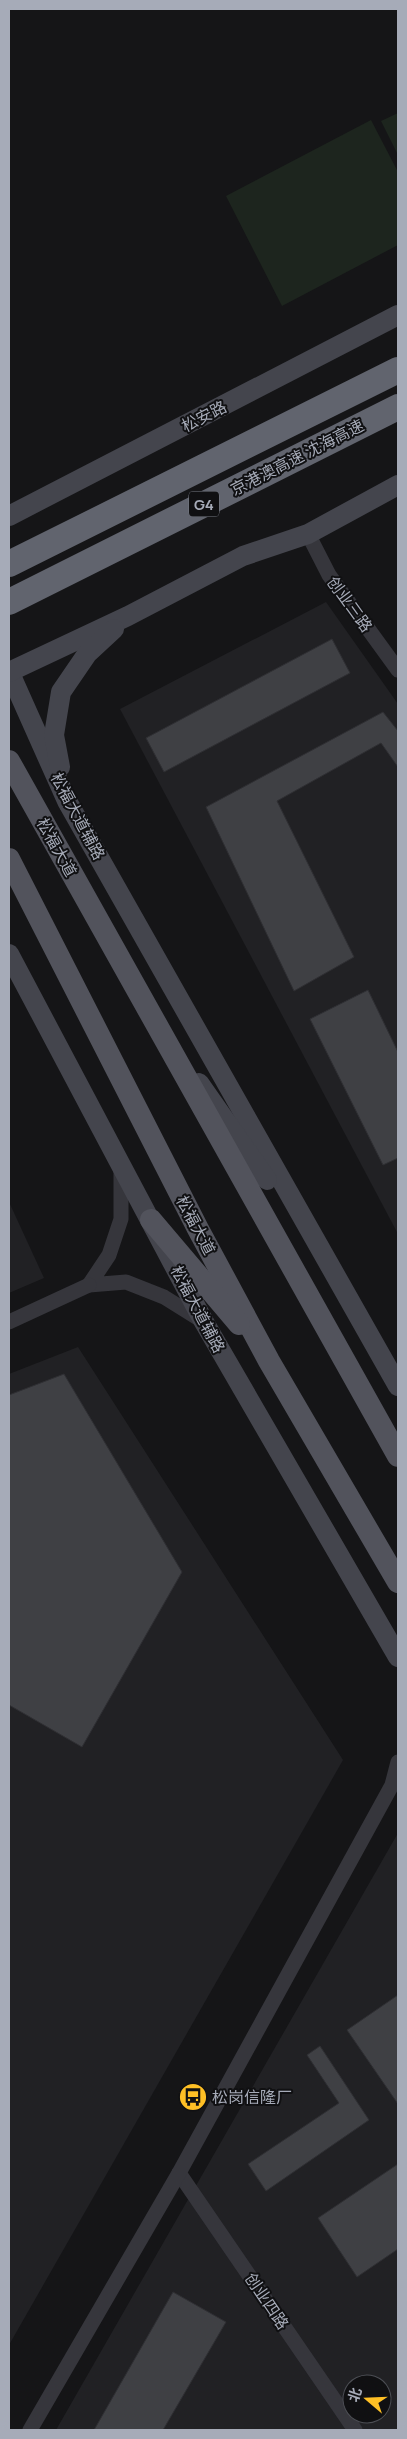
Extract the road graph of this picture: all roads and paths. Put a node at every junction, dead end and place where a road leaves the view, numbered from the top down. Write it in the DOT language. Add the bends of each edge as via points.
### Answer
graph roads {
  1 [pos="398,315"];
  2 [pos="398,370"];
  3 [pos="398,407"];
  4 [pos="398,485"];
  5 [pos="9,516"];
  6 [pos="308,534"];
  7 [pos="9,564"];
  8 [pos="9,602"];
  9 [pos="128,616"];
  10 [pos="398,670"];
  11 [pos="9,672"];
  12 [pos="9,761"];
  13 [pos="67,801"];
  14 [pos="9,859"];
  15 [pos="9,954"];
  16 [pos="156,957"];
  17 [pos="145,1005"];
  18 [pos="224,1119"];
  19 [pos="121,1170"];
  20 [pos="151,1220"];
  21 [pos="270,1229"];
  22 [pos="89,1284"];
  23 [pos="342,1289"];
  24 [pos="9,1322"];
  25 [pos="204,1322"];
  26 [pos="269,1361"];
  27 [pos="398,1386"];
  28 [pos="398,1456"];
  29 [pos="398,1582"];
  30 [pos="398,1657"];
  31 [pos="398,1762"];
  32 [pos="395,1784"];
  33 [pos="179,2173"];
  34 [pos="30,2430"];
  35 [pos="355,2430"];
  1 -- 5 [label="main road, 松安路"];
  2 -- 7 [label="highway, 京港澳高速 沈海高速 / G4"];
  3 -- 8 [label="highway, 京港澳高速 沈海高速 / G4"];
  4 -- 6 [label="main road"];
  6 -- 9 [label="main road" via="243,556"];
  6 -- 10 [label="street, 创业三路" via="329,575"];
  9 -- 11 [label="main road"];
  9 -- 13 [label="main road" via="87,654 61,692 54,735"];
  11 -- 13 [label="main road, 松福大道辅路"];
  12 -- 17 [label="main road, 松福大道"];
  13 -- 16 [label="main road, 松福大道辅路"];
  14 -- 26 [label="main road, 松福大道"];
  15 -- 19 [label="main road, 松福大道辅路"];
  16 -- 18 [label="main road, 松福大道辅路"];
  16 -- 23 [label="main road, 松福大道辅路"];
  17 -- 18 [label="main road, 松福大道辅路"];
  17 -- 21 [label="main road, 松福大道"];
  18 -- 21 [label="main road, 松福大道辅路"];
  18 -- 23 [label="main road, 松福大道辅路"];
  19 -- 20 [label="main road, 松福大道辅路"];
  19 -- 22 [label="street" via="121,1219 109,1255"];
  20 -- 25 [label="main road, 松福大道辅路"];
  20 -- 26 [label="main road"];
  21 -- 28 [label="main road, 松福大道"];
  22 -- 24 [label="street"];
  22 -- 25 [label="street" via="126,1282 164,1297"];
  23 -- 27 [label="main road, 松福大道辅路"];
  25 -- 30 [label="main road, 松福大道辅路"];
  26 -- 29 [label="main road, 松福大道"];
  31 -- 32 [label="street"];
  32 -- 33 [label="street"];
  33 -- 34 [label="street"];
  33 -- 35 [label="street, 创业四路"];
}
